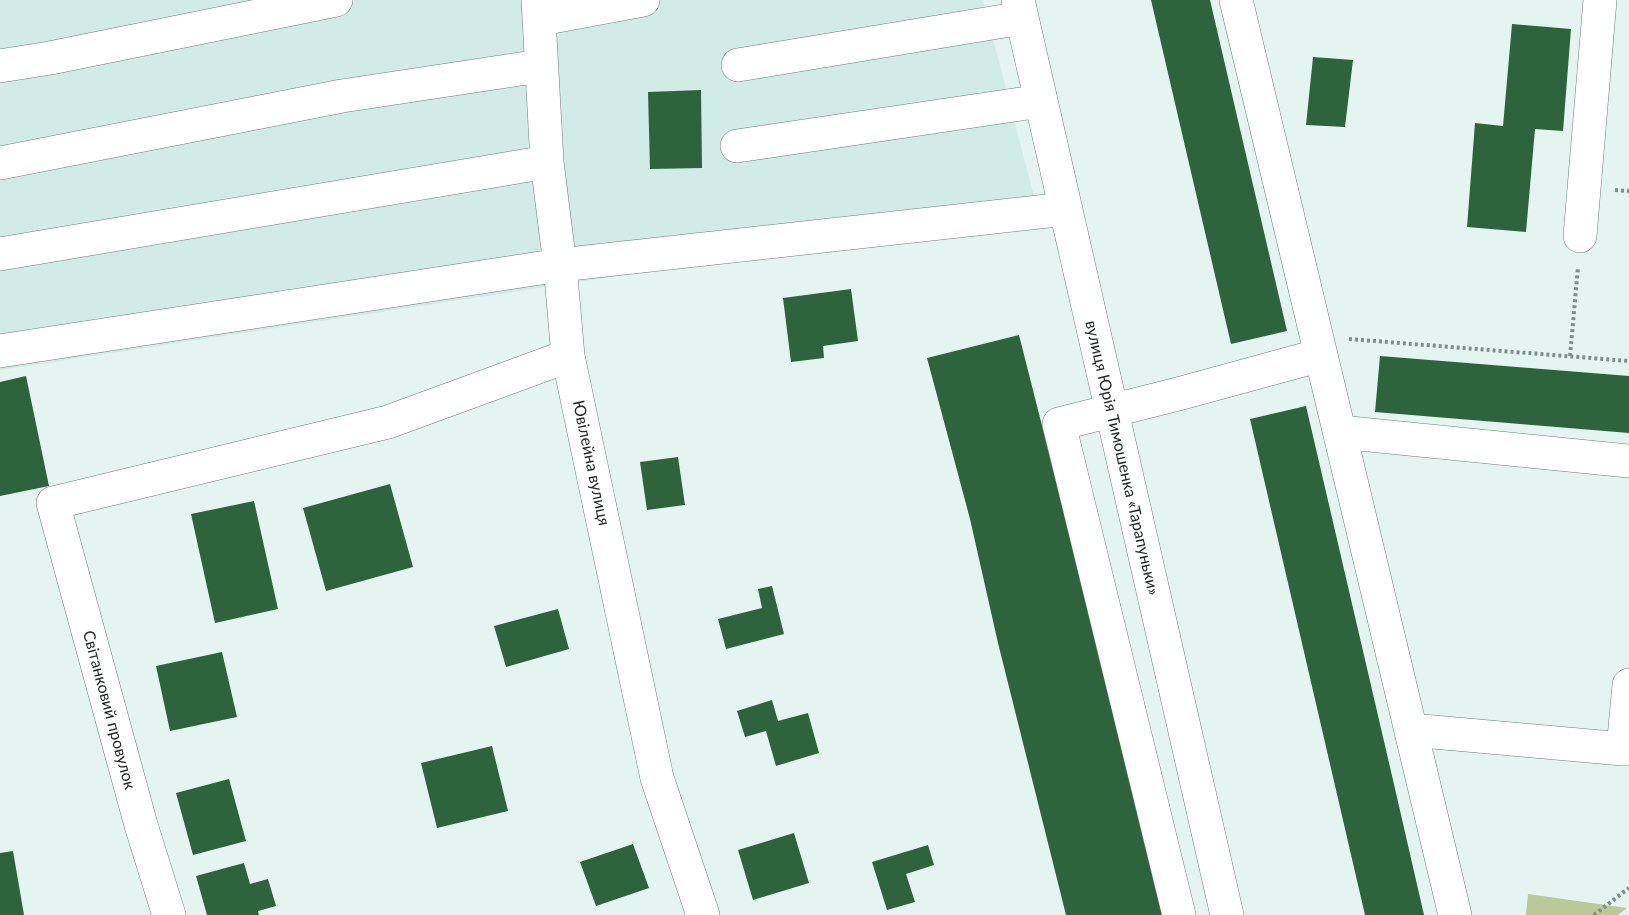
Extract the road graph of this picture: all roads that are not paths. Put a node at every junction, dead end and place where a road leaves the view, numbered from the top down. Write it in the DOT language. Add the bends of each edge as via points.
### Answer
graph roads {
  1 [pos="336,0"];
  2 [pos="644,0"];
  3 [pos="1236,0"];
  4 [pos="1600,0"];
  5 [pos="539,9"];
  6 [pos="1020,9"];
  7 [pos="738,65"];
  8 [pos="0,66"];
  9 [pos="540,66"];
  10 [pos="1041,101"];
  11 [pos="737,146"];
  12 [pos="547,162"];
  13 [pos="0,163"];
  14 [pos="1066,209"];
  15 [pos="1580,236"];
  16 [pos="0,254"];
  17 [pos="560,265"];
  18 [pos="1319,346"];
  19 [pos="0,351"];
  20 [pos="568,356"];
  21 [pos="1112,410"];
  22 [pos="1340,432"];
  23 [pos="1629,461"];
  24 [pos="1629,685"];
  25 [pos="1412,730"];
  26 [pos="698,914"];
  27 [pos="169,915"];
  28 [pos="1179,915"];
  29 [pos="1227,915"];
  30 [pos="1455,915"];
  1 -- 8 [label="street"];
  2 -- 5 [label="street"];
  3 -- 18 [label="street"];
  4 -- 15 [label="street"];
  5 -- 9 [label="street, Ювілейна вулиця"];
  6 -- 7 [label="street"];
  6 -- 10 [label="street, вулиця Юрія Тимошенка «Тарапуньки»"];
  9 -- 12 [label="street, Ювілейна вулиця"];
  9 -- 13 [label="street" via="342,96"];
  10 -- 11 [label="street"];
  10 -- 14 [label="street, вулиця Юрія Тимошенка «Тарапуньки»"];
  12 -- 16 [label="street"];
  12 -- 17 [label="street, Ювілейна вулиця"];
  14 -- 17 [label="street"];
  14 -- 21 [label="street, вулиця Юрія Тимошенка «Тарапуньки»"];
  17 -- 19 [label="street"];
  17 -- 20 [label="street, Ювілейна вулиця"];
  18 -- 21 [label="street"];
  18 -- 22 [label="street"];
  20 -- 26 [label="street, Ювілейна вулиця" via="657,778"];
  20 -- 27 [label="street, Світанковий провулок" via="388,422 53,503"];
  21 -- 28 [label="street" via="1059,424"];
  21 -- 29 [label="street, вулиця Юрія Тимошенка «Тарапуньки»"];
  22 -- 23 [label="street"];
  22 -- 25 [label="street"];
  24 -- 25 [label="street" via="1623,749"];
  25 -- 30 [label="street"];
}
